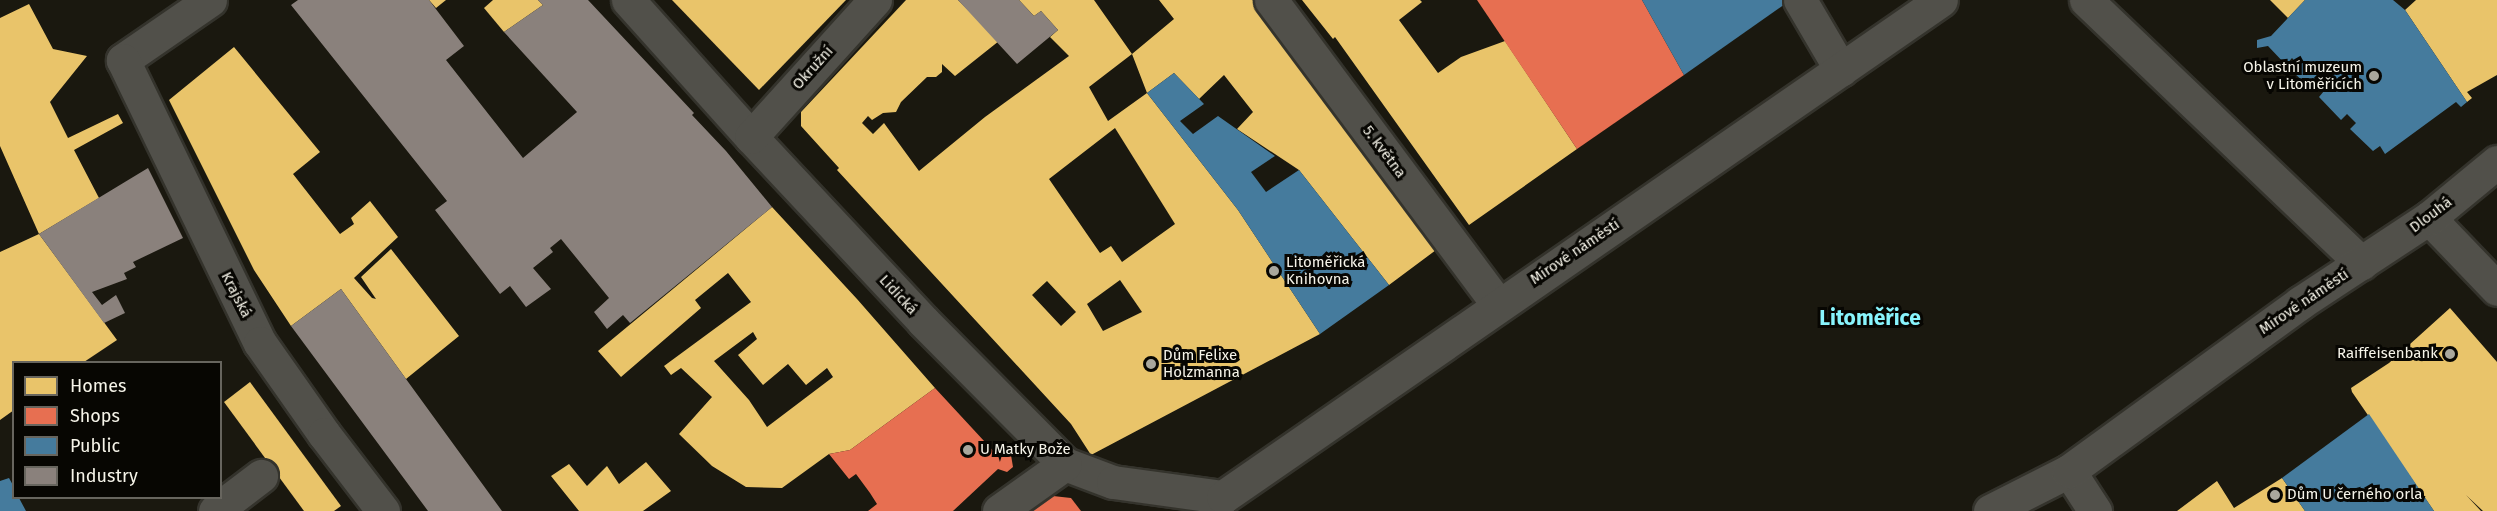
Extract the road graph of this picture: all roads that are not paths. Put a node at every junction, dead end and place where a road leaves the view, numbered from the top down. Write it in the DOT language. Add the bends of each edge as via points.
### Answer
graph roads {
  1 [pos="210,0"];
  2 [pos="628,0"];
  3 [pos="875,0"];
  4 [pos="1270,0"];
  5 [pos="1800,0"];
  6 [pos="1941,0"];
  7 [pos="2086,0"];
  8 [pos="1841,70"];
  9 [pos="751,137"];
  10 [pos="2497,162"];
  11 [pos="2428,218"];
  12 [pos="2361,263"];
  13 [pos="2497,289"];
  14 [pos="1498,305"];
  15 [pos="1065,464"];
  16 [pos="2069,471"];
  17 [pos="261,476"];
  18 [pos="1226,504"];
  19 [pos="215,511"];
  20 [pos="383,511"];
  21 [pos="999,511"];
  22 [pos="1990,511"];
  23 [pos="2095,511"];
  1 -- 20 [label="street, Krajská" via="123,60 260,343"];
  2 -- 9 [label="street, Lidická"];
  3 -- 9 [label="street, Okružní"];
  4 -- 14 [label="street, 5. května"];
  5 -- 8 [label="street"];
  6 -- 8 [label="street, Mírové náměstí"];
  7 -- 12 [label="street, Mírové náměstí"];
  8 -- 14 [label="street, Mírové náměstí"];
  9 -- 15 [label="street, Lidická" via="923,321"];
  10 -- 11 [label="street, Dlouhá"];
  11 -- 12 [label="street, Dlouhá"];
  11 -- 13 [label="street"];
  12 -- 16 [label="street, Mírové náměstí"];
  14 -- 18 [label="street, Mírové náměstí"];
  15 -- 18 [label="street, Lidická" via="1113,482"];
  15 -- 21 [label="street"];
  16 -- 22 [label="street, Mírové náměstí"];
  16 -- 23 [label="street"];
  17 -- 19 [label="street"];
}
